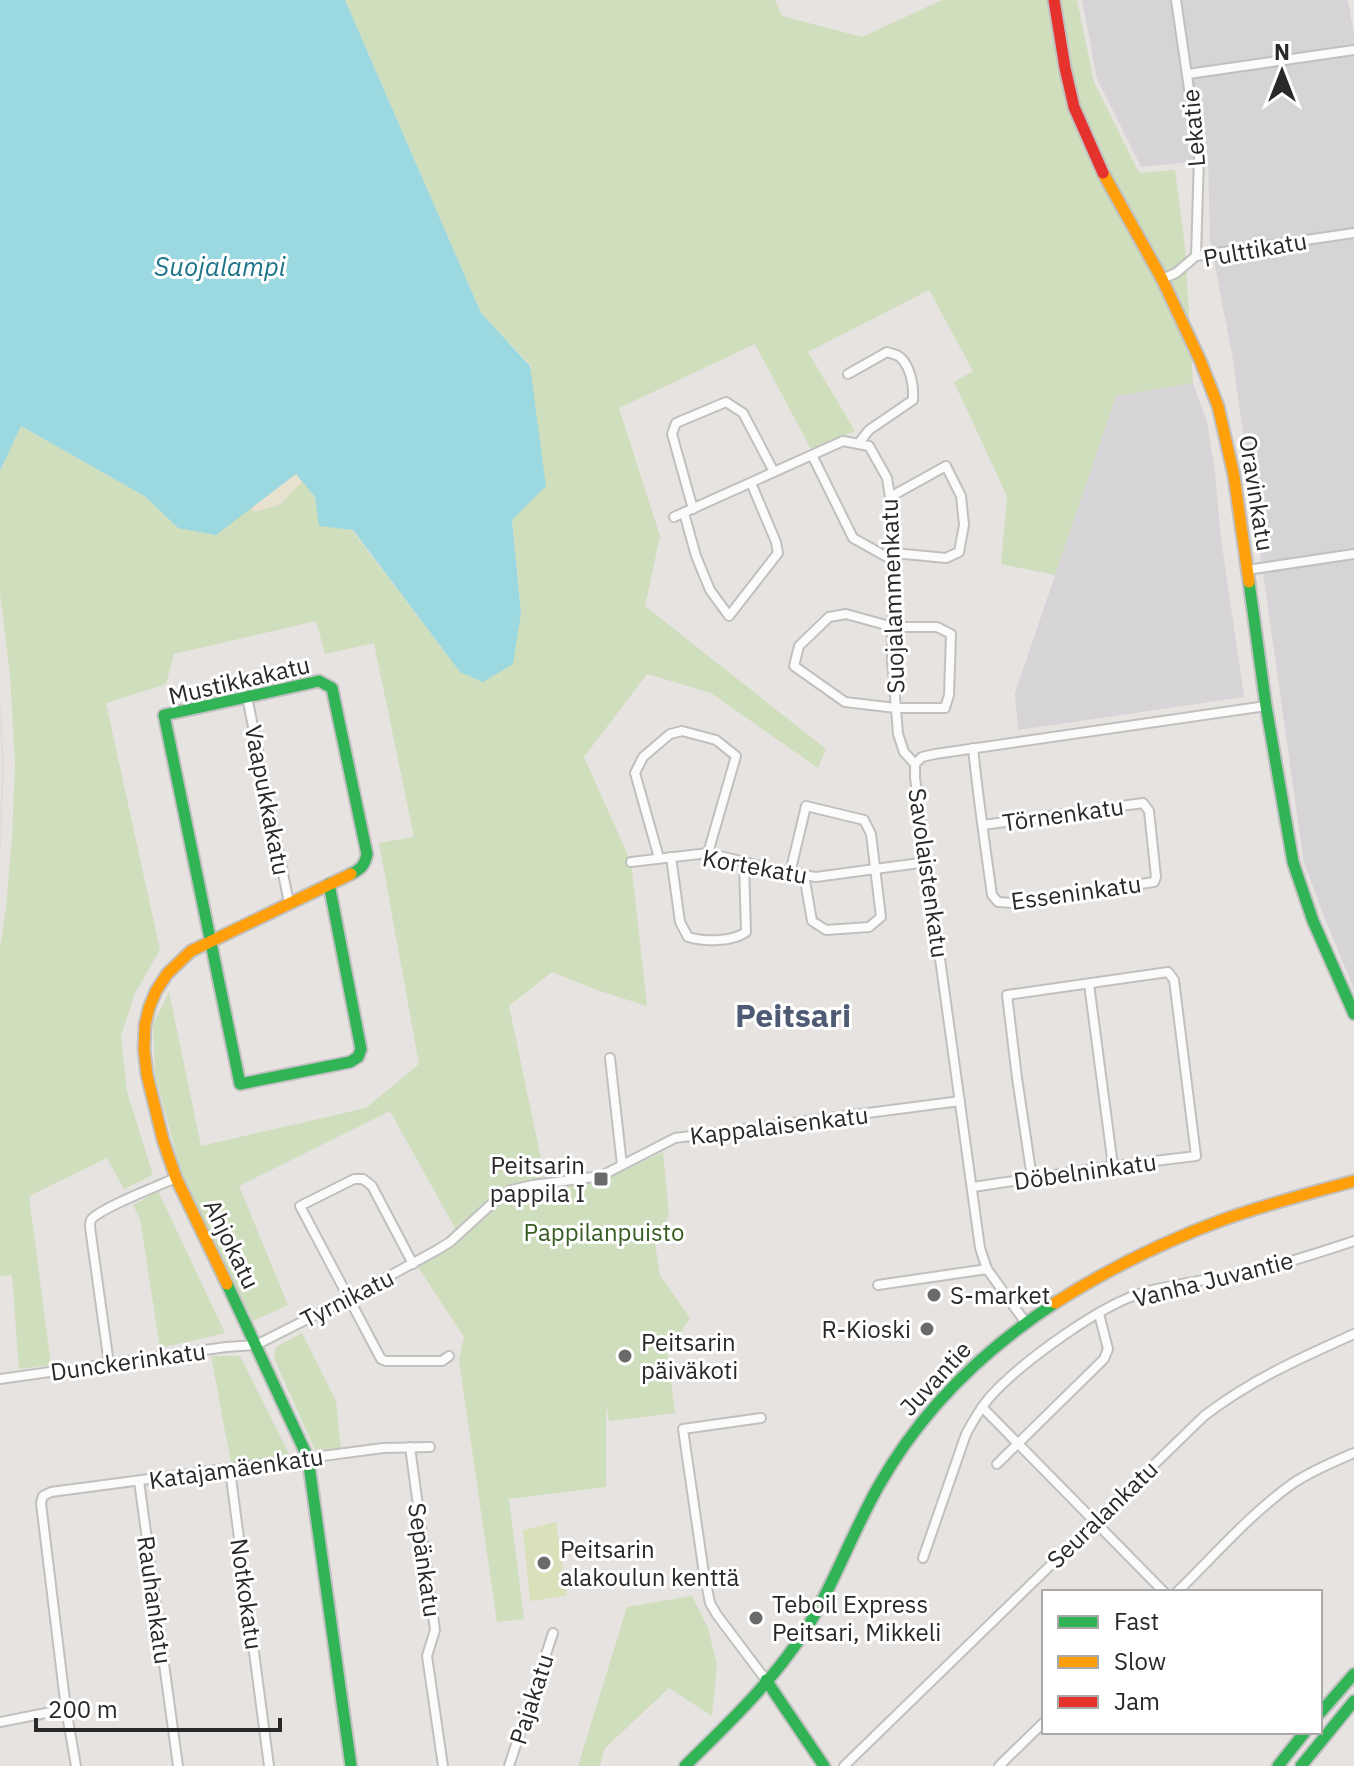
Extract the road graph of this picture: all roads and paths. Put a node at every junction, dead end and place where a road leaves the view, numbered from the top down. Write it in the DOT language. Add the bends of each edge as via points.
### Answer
graph roads {
  1 [pos="1054,0"];
  2 [pos="1176,0"];
  3 [pos="1354,50"];
  4 [pos="1188,74"];
  5 [pos="1354,233"];
  6 [pos="1196,256"];
  7 [pos="1162,279"];
  8 [pos="848,374"];
  9 [pos="858,444"];
  10 [pos="812,455"];
  11 [pos="774,472"];
  12 [pos="751,483"];
  13 [pos="890,497"];
  14 [pos="689,511"];
  15 [pos="674,517"];
  16 [pos="1354,554"];
  17 [pos="894,557"];
  18 [pos="1247,570"];
  19 [pos="893,627"];
  20 [pos="247,697"];
  21 [pos="1266,706"];
  22 [pos="896,708"];
  23 [pos="973,748"];
  24 [pos="915,764"];
  25 [pos="983,825"];
  26 [pos="708,853"];
  27 [pos="367,854"];
  28 [pos="671,857"];
  29 [pos="659,858"];
  30 [pos="631,862"];
  31 [pos="744,862"];
  32 [pos="927,862"];
  33 [pos="876,869"];
  34 [pos="790,873"];
  35 [pos="804,875"];
  36 [pos="1154,882"];
  37 [pos="329,884"];
  38 [pos="289,903"];
  39 [pos="211,941"];
  40 [pos="1089,984"];
  41 [pos="1354,1014"];
  42 [pos="610,1058"];
  43 [pos="960,1101"];
  44 [pos="622,1165"];
  45 [pos="1113,1166"];
  46 [pos="176,1178"];
  47 [pos="1032,1178"];
  48 [pos="1354,1181"];
  49 [pos="973,1187"];
  50 [pos="1354,1241"];
  51 [pos="437,1250"];
  52 [pos="413,1264"];
  53 [pos="987,1269"];
  54 [pos="878,1285"];
  55 [pos="349,1298"];
  56 [pos="1099,1314"];
  57 [pos="1026,1323"];
  58 [pos="1354,1334"];
  59 [pos="256,1345"];
  60 [pos="449,1356"];
  61 [pos="109,1364"];
  62 [pos="0,1379"];
  63 [pos="982,1407"];
  64 [pos="761,1418"];
  65 [pos="1018,1443"];
  66 [pos="410,1447"];
  67 [pos="430,1447"];
  68 [pos="1354,1453"];
  69 [pos="308,1458"];
  70 [pos="997,1464"];
  71 [pos="230,1470"];
  72 [pos="139,1481"];
  73 [pos="1095,1521"];
  74 [pos="923,1558"];
  75 [pos="1162,1590"];
  76 [pos="1179,1590"];
  77 [pos="553,1633"];
  78 [pos="1354,1674"];
  79 [pos="766,1680"];
  80 [pos="1354,1701"];
  81 [pos="66,1709"];
  82 [pos="1322,1711"];
  83 [pos="0,1722"];
  84 [pos="1042,1724"];
  85 [pos="1303,1734"];
  86 [pos="76,1766"];
  87 [pos="178,1766"];
  88 [pos="269,1766"];
  89 [pos="351,1766"];
  90 [pos="443,1766"];
  91 [pos="509,1766"];
  92 [pos="685,1766"];
  93 [pos="824,1766"];
  94 [pos="844,1766"];
  95 [pos="999,1766"];
  96 [pos="1278,1766"];
  97 [pos="1301,1766"];
  1 -- 7 [label="main road, Oravinkatu" via="1074,107 1098,163"];
  2 -- 4 [label="street, Lekatie"];
  3 -- 4 [label="street"];
  4 -- 6 [label="street, Lekatie" via="1199,157"];
  5 -- 6 [label="street, Pulttikatu"];
  6 -- 7 [label="street, Pulttikatu"];
  7 -- 18 [label="main road, Oravinkatu" via="1218,406"];
  8 -- 9 [label="street" via="887,352 900,357 914,391 913,400 869,430"];
  9 -- 10 [label="street" via="843,441"];
  9 -- 13 [label="street, Suojalammenkatu" via="869,446 887,478"];
  10 -- 11 [label="street"];
  10 -- 17 [label="street" via="853,538"];
  11 -- 12 [label="street"];
  11 -- 14 [label="street" via="743,413 726,402 676,423 672,434"];
  12 -- 14 [label="street"];
  12 -- 14 [label="street" via="778,553 729,616 710,590 696,556"];
  13 -- 17 [label="street, Suojalammenkatu"];
  13 -- 17 [label="street" via="946,466 961,496 964,525 959,552 946,558"];
  14 -- 15 [label="street"];
  16 -- 18 [label="street"];
  17 -- 19 [label="street, Suojalammenkatu"];
  18 -- 21 [label="main road, Oravinkatu"];
  19 -- 22 [label="street, Suojalammenkatu"];
  19 -- 22 [label="street" via="937,627 951,634 945,708"];
  19 -- 22 [label="street" via="846,614 829,617 799,646 794,666 845,702"];
  20 -- 27 [label="main road, Mustikkakatu" via="319,681 332,688"];
  20 -- 38 [label="street, Vaapukkakatu"];
  20 -- 39 [label="main road, Mustikkakatu" via="164,715"];
  21 -- 23 [label="street, Savolaistenkatu"];
  21 -- 41 [label="main road, Oravinkatu" via="1293,862"];
  22 -- 24 [label="street, Suojalammenkatu" via="904,752"];
  23 -- 24 [label="street, Savolaistenkatu" via="922,757"];
  23 -- 25 [label="street"];
  24 -- 32 [label="street, Savolaistenkatu"];
  25 -- 36 [label="street, Esseninkatu" via="992,895 998,902"];
  25 -- 36 [label="street, Törnenkatu" via="1143,803 1149,811"];
  26 -- 28 [label="street, Kortekatu"];
  26 -- 29 [label="street" via="736,756 716,740 682,731 670,734 643,757 635,773"];
  26 -- 31 [label="street, Kortekatu"];
  27 -- 37 [label="main road, Ahjokatu" via="361,869"];
  28 -- 29 [label="street, Kortekatu"];
  28 -- 31 [label="street" via="680,922 688,937 699,941 746,932"];
  29 -- 30 [label="street, Kortekatu"];
  31 -- 34 [label="street, Kortekatu"];
  32 -- 33 [label="street, Kortekatu"];
  32 -- 43 [label="street, Savolaistenkatu"];
  33 -- 34 [label="street" via="864,820 806,806"];
  33 -- 35 [label="street, Kortekatu"];
  33 -- 35 [label="street" via="881,917 869,927 826,930 812,921"];
  34 -- 35 [label="street, Kortekatu"];
  37 -- 38 [label="main road, Ahjokatu"];
  37 -- 39 [label="main road" via="361,1049 350,1062 240,1084"];
  38 -- 39 [label="main road, Ahjokatu"];
  39 -- 46 [label="main road, Ahjokatu" via="167,974 145,1025 147,1075"];
  40 -- 45 [label="street"];
  40 -- 45 [label="street, Döbelninkatu" via="1168,972 1174,980 1196,1156"];
  40 -- 47 [label="street" via="1007,995"];
  42 -- 44 [label="street"];
  43 -- 44 [label="street, Kappalaisenkatu" via="675,1138"];
  43 -- 49 [label="street, Savolaistenkatu"];
  44 -- 51 [label="street, Kappalaisenkatu" via="601,1176 511,1190"];
  45 -- 47 [label="street, Döbelninkatu"];
  46 -- 59 [label="main road, Ahjokatu"];
  46 -- 61 [label="street" via="91,1220"];
  47 -- 49 [label="street, Döbelninkatu"];
  48 -- 57 [label="main road, Juvantie" via="1168,1241"];
  49 -- 53 [label="street, Savolaistenkatu"];
  50 -- 56 [label="street, Vanha Juvantie" via="1254,1271 1146,1291"];
  51 -- 52 [label="street, Tyrnikatu"];
  52 -- 55 [label="street, Tyrnikatu"];
  52 -- 55 [label="street" via="372,1186 363,1179 300,1206"];
  53 -- 54 [label="street"];
  53 -- 57 [label="street, Savolaistenkatu"];
  55 -- 59 [label="street, Tyrnikatu"];
  55 -- 60 [label="street" via="381,1359 442,1361"];
  56 -- 63 [label="street, Vanha Juvantie" via="1020,1368"];
  56 -- 65 [label="street" via="1108,1349 1104,1359"];
  57 -- 79 [label="main road, Juvantie" via="940,1400 902,1448 814,1615"];
  58 -- 73 [label="street, Seuralankatu" via="1227,1399"];
  59 -- 61 [label="street, Dunckerinkatu"];
  59 -- 69 [label="main road, Ahjokatu"];
  61 -- 62 [label="street, Dunckerinkatu"];
  63 -- 65 [label="street"];
  63 -- 74 [label="street, Vanha Juvantie" via="966,1434"];
  64 -- 79 [label="street" via="683,1429 710,1603"];
  65 -- 70 [label="street"];
  65 -- 73 [label="street"];
  66 -- 67 [label="street, Katajamäenkatu"];
  66 -- 69 [label="street, Katajamäenkatu"];
  66 -- 90 [label="street, Sepänkatu" via="435,1630 427,1656"];
  68 -- 76 [label="street" via="1292,1485"];
  69 -- 71 [label="street, Katajamäenkatu"];
  69 -- 89 [label="main road, Ahjokatu"];
  71 -- 72 [label="street, Katajamäenkatu"];
  71 -- 88 [label="street, Notkokatu"];
  72 -- 81 [label="street, Katajamäenkatu" via="43,1496"];
  72 -- 87 [label="street, Rauhankatu"];
  73 -- 75 [label="street"];
  73 -- 94 [label="street, Seuralankatu"];
  77 -- 91 [label="street, Pajakatu"];
  78 -- 82 [label="main road"];
  79 -- 92 [label="main road, Juvantie"];
  79 -- 93 [label="main road"];
  80 -- 97 [label="main road"];
  81 -- 83 [label="street"];
  81 -- 86 [label="street"];
  84 -- 95 [label="street"];
  85 -- 96 [label="main road"];
}
